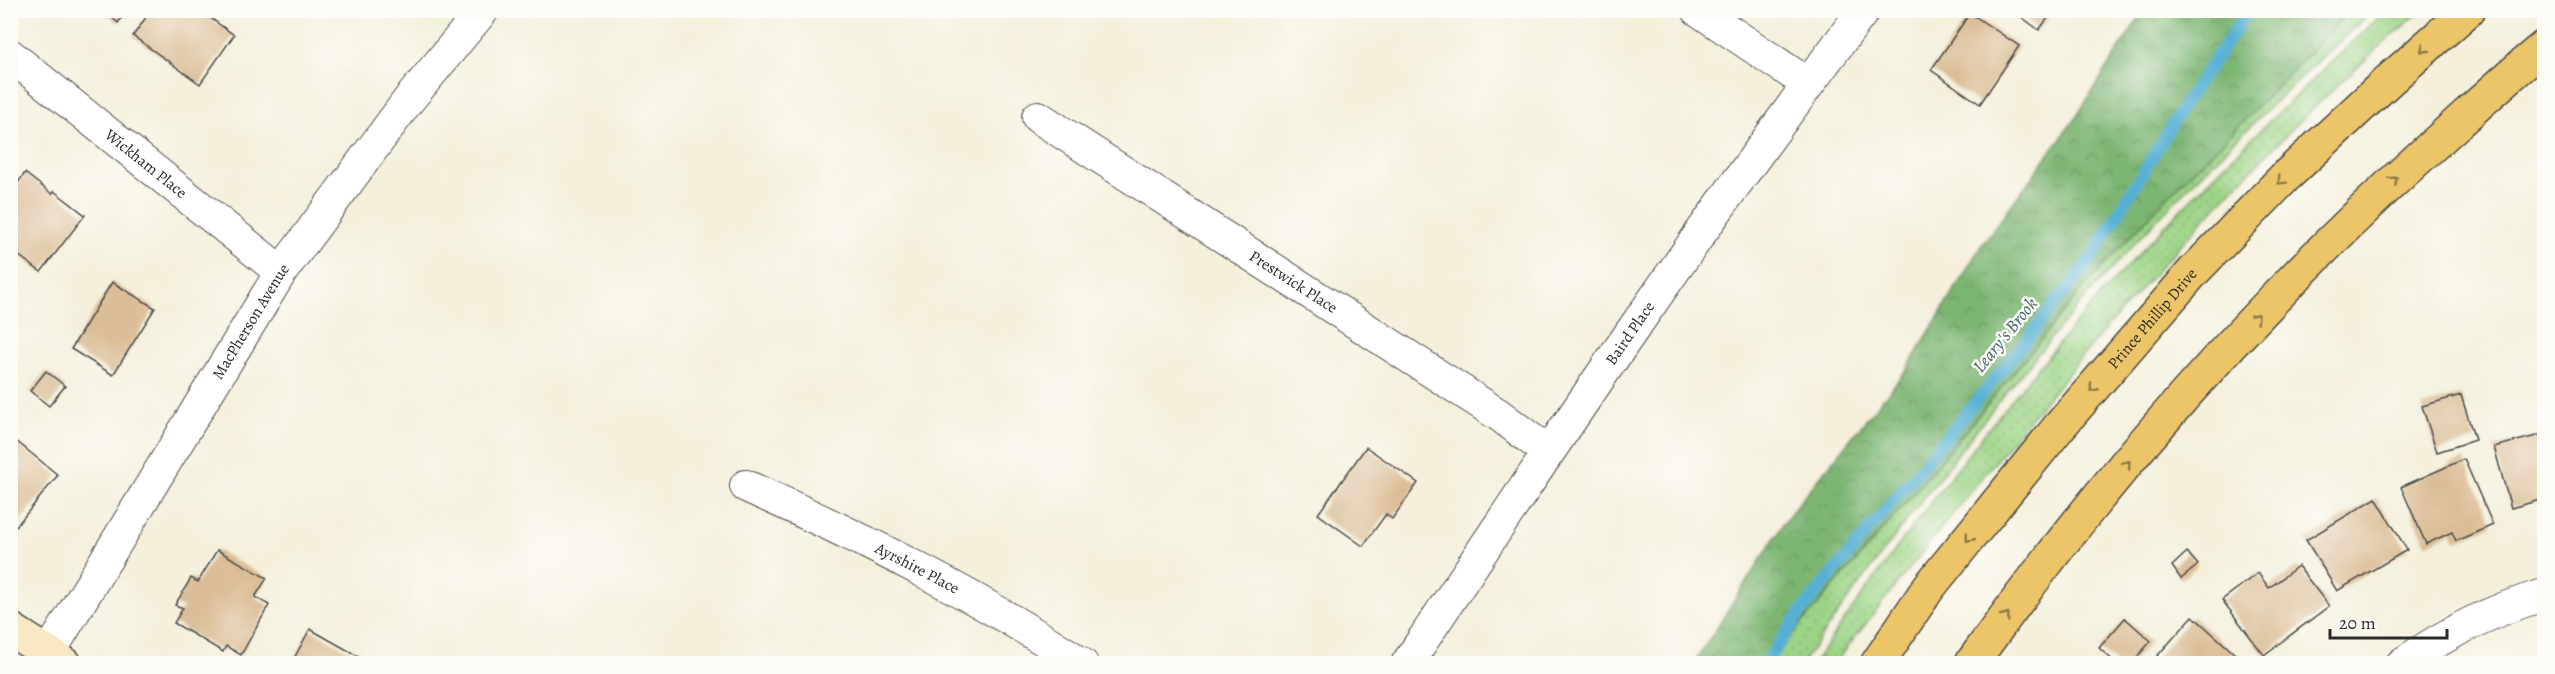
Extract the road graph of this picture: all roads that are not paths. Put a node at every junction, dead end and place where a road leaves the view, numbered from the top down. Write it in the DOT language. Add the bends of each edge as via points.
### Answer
graph roads {
  1 [pos="483,10"];
  2 [pos="1698,10"];
  3 [pos="1864,10"];
  4 [pos="2468,10"];
  5 [pos="2544,47"];
  6 [pos="10,55"];
  7 [pos="1808,84"];
  8 [pos="1038,117"];
  9 [pos="280,272"];
  10 [pos="1548,452"];
  11 [pos="746,486"];
  12 [pos="2544,595"];
  13 [pos="10,629"];
  14 [pos="57,658"];
  15 [pos="1082,663"];
  16 [pos="1407,663"];
  17 [pos="1877,663"];
  18 [pos="1971,663"];
  19 [pos="2402,663"];
  1 -- 9 [label="street, MacPherson Avenue" via="407,102"];
  2 -- 7 [label="street"];
  3 -- 7 [label="street, Baird Place"];
  4 -- 17 [label="main road, Prince Phillip Drive, one-way" via="2285,177 2193,272 1936,578"];
  18 -- 5 [label="main road, one-way" via="2112,481 2276,296 2374,198"];
  6 -- 9 [label="street, Wickham Place"];
  7 -- 10 [label="street, Baird Place"];
  8 -- 10 [label="street, Prestwick Place" via="1499,415"];
  9 -- 14 [label="street, MacPherson Avenue"];
  10 -- 16 [label="street, Baird Place"];
  11 -- 15 [label="street, Ayrshire Place" via="915,566"];
  12 -- 19 [label="street" via="2479,620"];
  13 -- 14 [label="main road"];
}
